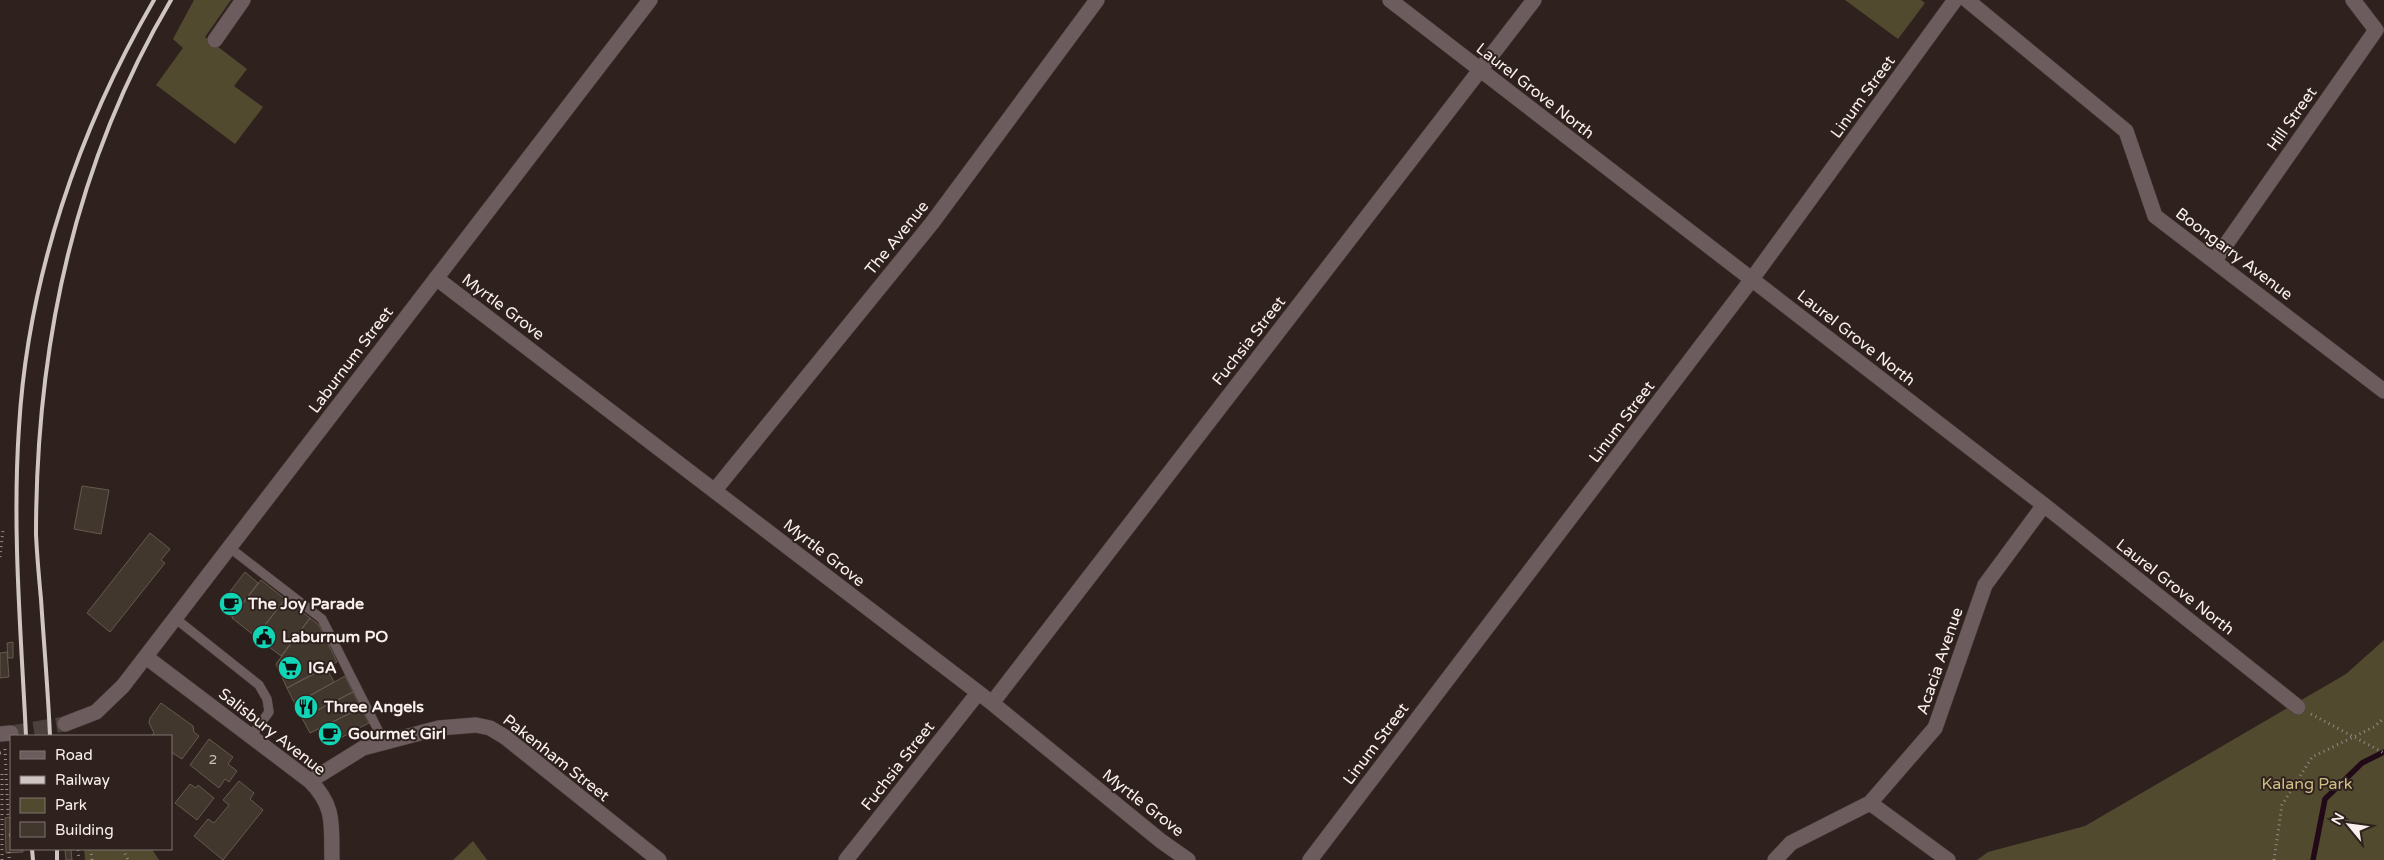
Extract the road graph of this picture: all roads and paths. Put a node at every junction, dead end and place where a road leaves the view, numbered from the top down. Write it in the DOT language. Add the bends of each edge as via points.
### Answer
graph roads {
  1 [pos="243,0"];
  2 [pos="650,0"];
  3 [pos="1097,0"];
  4 [pos="1390,0"];
  5 [pos="1534,0"];
  6 [pos="1955,0"];
  7 [pos="1967,0"];
  8 [pos="2353,0"];
  9 [pos="215,40"];
  10 [pos="1480,70"];
  11 [pos="2215,260"];
  12 [pos="436,278"];
  13 [pos="1752,280"];
  14 [pos="2384,391"];
  15 [pos="714,490"];
  16 [pos="2044,505"];
  17 [pos="3,530"];
  18 [pos="230,548"];
  19 [pos="0,557"];
  20 [pos="176,619"];
  21 [pos="146,657"];
  22 [pos="978,694"];
  23 [pos="992,704"];
  24 [pos="2298,706"];
  25 [pos="2384,718"];
  26 [pos="65,724"];
  27 [pos="251,736"];
  28 [pos="2352,737"];
  29 [pos="7,738"];
  30 [pos="384,742"];
  31 [pos="5,752"];
  32 [pos="0,753"];
  33 [pos="2384,753"];
  34 [pos="1,774"];
  35 [pos="8,774"];
  36 [pos="310,781"];
  37 [pos="1870,802"];
  38 [pos="8,816"];
  39 [pos="78,850"];
  40 [pos="9,852"];
  41 [pos="2,860"];
  42 [pos="9,860"];
  43 [pos="79,860"];
  44 [pos="332,860"];
  45 [pos="659,860"];
  46 [pos="846,860"];
  47 [pos="1188,860"];
  48 [pos="1310,860"];
  49 [pos="1775,860"];
  50 [pos="1948,860"];
  51 [pos="2274,860"];
  1 -- 9 [label="street"];
  2 -- 12 [label="street, Laburnum Street"];
  3 -- 15 [label="street, The Avenue" via="932,223"];
  4 -- 10 [label="street, Laurel Grove North"];
  5 -- 10 [label="street, Fuchsia Street"];
  6 -- 13 [label="street, Linum Street"];
  7 -- 11 [label="street, Boongarry Avenue" via="2126,131 2155,216"];
  8 -- 11 [label="street, Hill Street" via="2376,30"];
  10 -- 13 [label="street, Laurel Grove North"];
  10 -- 23 [label="street, Fuchsia Street"];
  11 -- 14 [label="street, Boongarry Avenue"];
  12 -- 15 [label="street, Myrtle Grove"];
  12 -- 18 [label="street, Laburnum Street"];
  13 -- 16 [label="street, Laurel Grove North"];
  13 -- 48 [label="street, Linum Street"];
  15 -- 22 [label="street, Myrtle Grove"];
  16 -- 24 [label="street, Laurel Grove North"];
  16 -- 37 [label="street, Acacia Avenue" via="1985,585 1935,728"];
  17 -- 19 [label="path"];
  18 -- 20 [label="street, Laburnum Street"];
  18 -- 30 [label="lane" via="322,619"];
  20 -- 21 [label="street, Laburnum Street"];
  20 -- 27 [label="lane" via="259,685 267,698 269,712"];
  21 -- 26 [label="street, Laburnum Street" via="106,704"];
  21 -- 27 [label="street, Salisbury Avenue"];
  22 -- 23 [label="street, Myrtle Grove"];
  22 -- 46 [label="street, Fuchsia Street"];
  23 -- 47 [label="street, Myrtle Grove"];
  24 -- 28 [label="path"];
  25 -- 28 [label="path" via="2374,727"];
  27 -- 36 [label="street, Salisbury Avenue"];
  28 -- 33 [label="path"];
  28 -- 51 [label="path" via="2312,757 2282,805"];
  29 -- 31 [label="path"];
  30 -- 36 [label="street, Pakenham Street" via="363,748"];
  30 -- 45 [label="street, Pakenham Street" via="459,725 490,728 506,737"];
  31 -- 32 [label="path"];
  31 -- 35 [label="path"];
  34 -- 35 [label="path"];
  34 -- 41 [label="path"];
  35 -- 38 [label="path"];
  36 -- 44 [label="street, Salisbury Avenue" via="322,793 330,812"];
  37 -- 49 [label="street, Acacia Avenue" via="1791,843"];
  37 -- 50 [label="street"];
  39 -- 43 [label="path"];
  40 -- 42 [label="path"];
}
